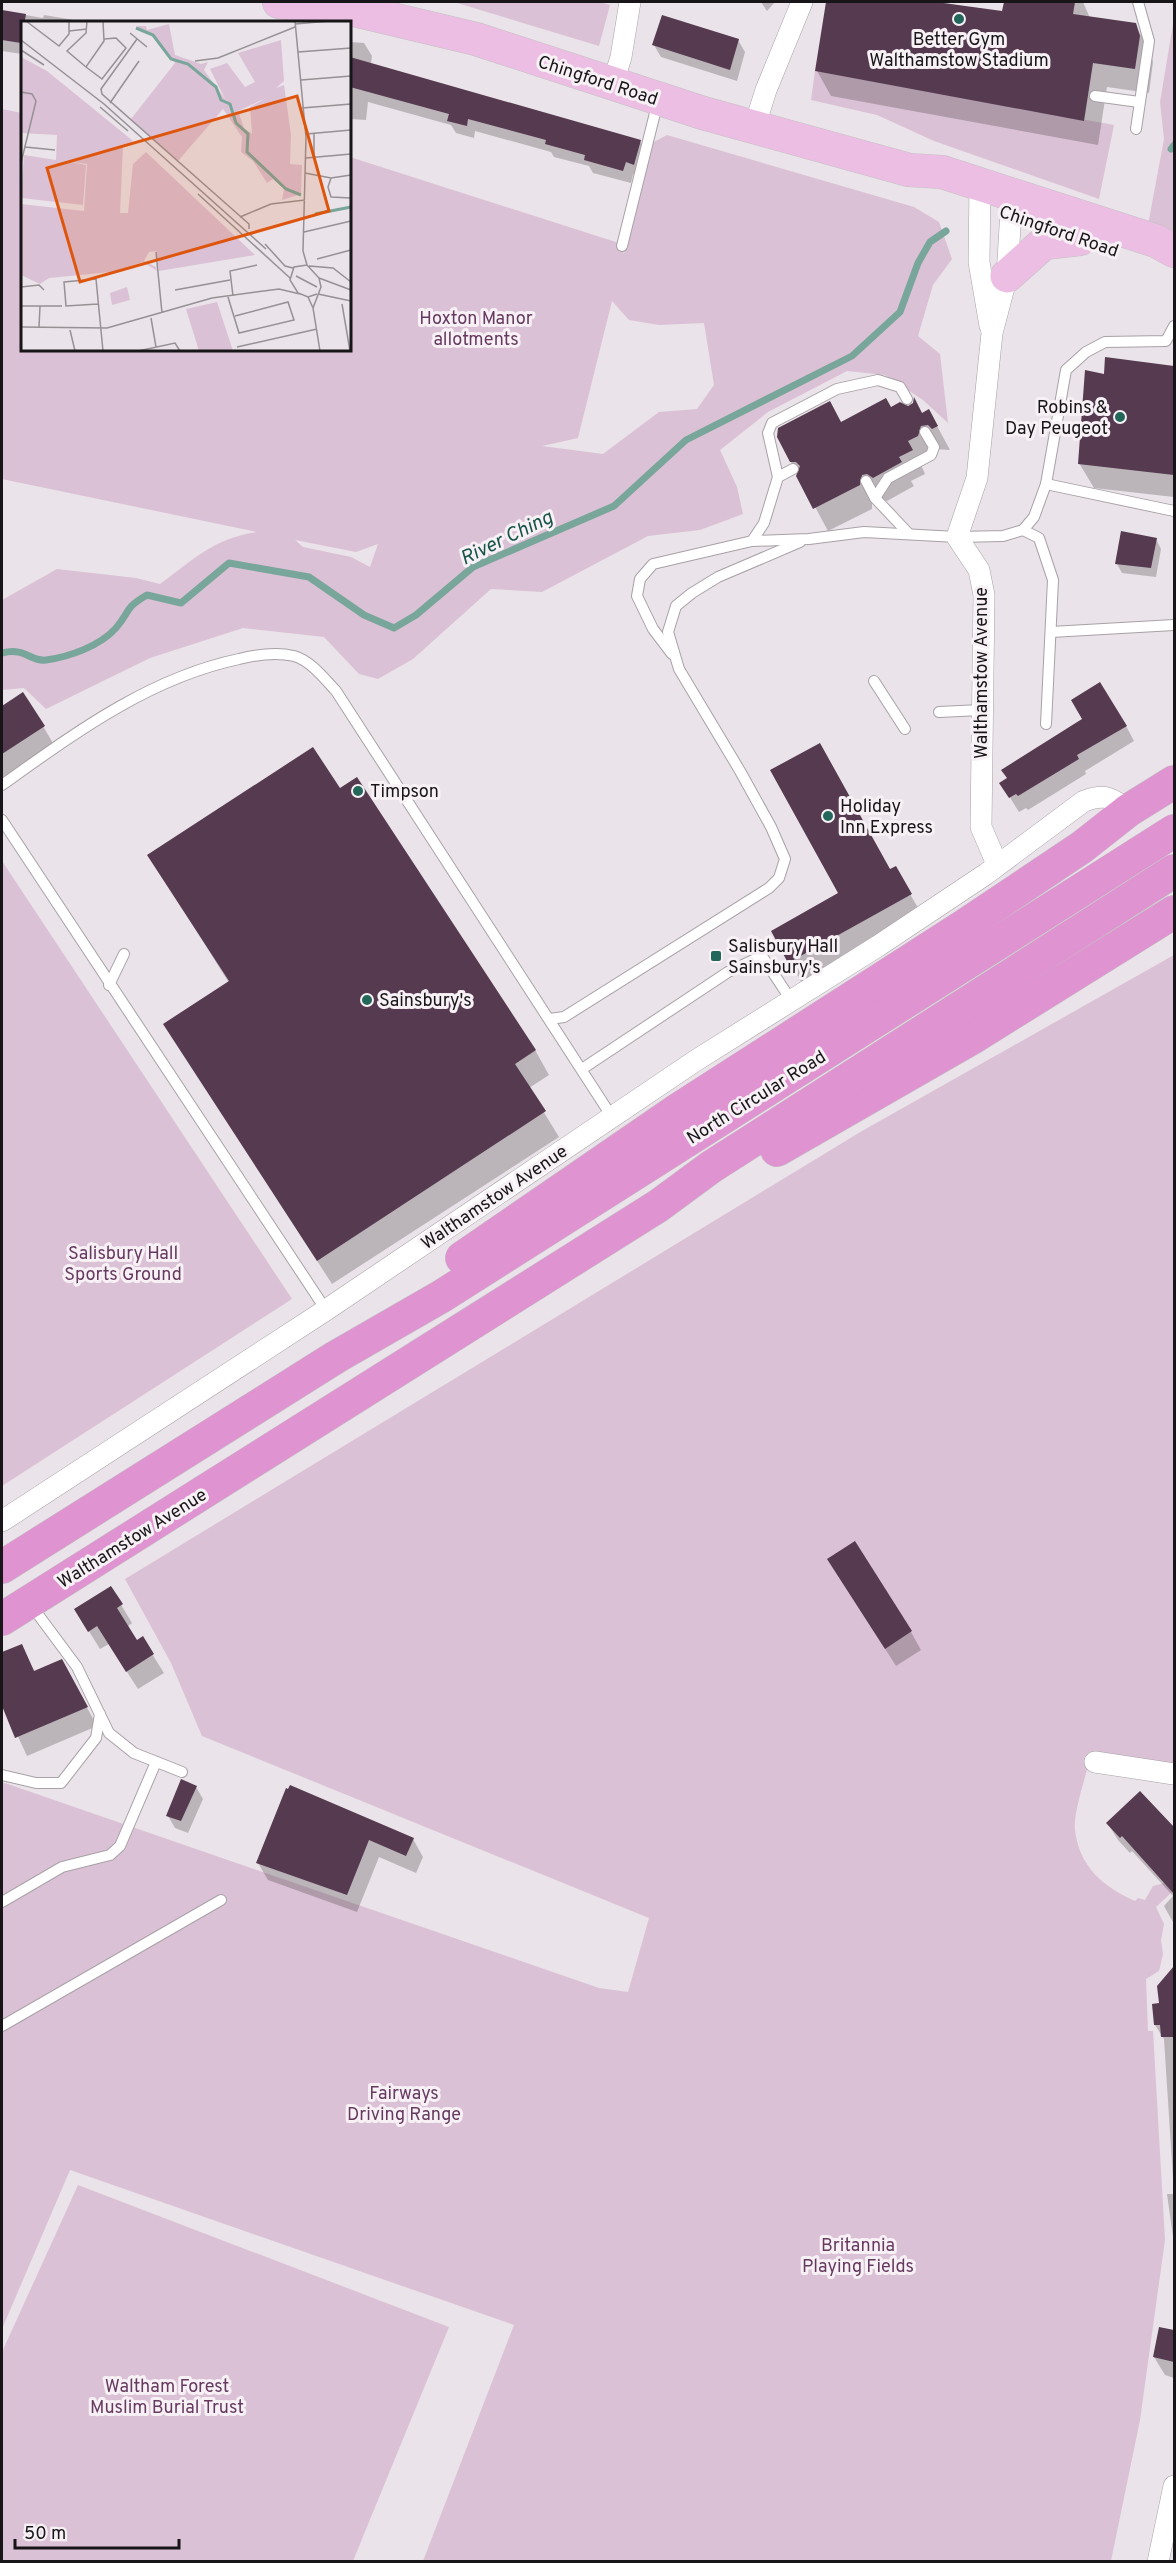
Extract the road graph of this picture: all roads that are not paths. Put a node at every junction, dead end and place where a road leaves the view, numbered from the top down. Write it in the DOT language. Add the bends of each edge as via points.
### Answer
graph roads {
  1 [pos="279,2"];
  2 [pos="802,2"];
  3 [pos="1138,2"];
  4 [pos="624,3"];
  5 [pos="387,9"];
  6 [pos="613,84"];
  7 [pos="1095,96"];
  8 [pos="658,99"];
  9 [pos="1139,102"];
  10 [pos="754,128"];
  11 [pos="1136,129"];
  12 [pos="980,194"];
  13 [pos="1011,204"];
  14 [pos="1080,239"];
  15 [pos="622,246"];
  16 [pos="1174,251"];
  17 [pos="1174,263"];
  18 [pos="1007,276"];
  19 [pos="1173,332"];
  20 [pos="992,333"];
  21 [pos="907,399"];
  22 [pos="925,432"];
  23 [pos="793,469"];
  24 [pos="778,477"];
  25 [pos="866,481"];
  26 [pos="1046,484"];
  27 [pos="875,498"];
  28 [pos="1174,511"];
  29 [pos="1023,530"];
  30 [pos="909,534"];
  31 [pos="957,537"];
  32 [pos="809,539"];
  33 [pos="752,541"];
  34 [pos="1174,625"];
  35 [pos="1051,632"];
  36 [pos="672,654"];
  37 [pos="874,681"];
  38 [pos="981,710"];
  39 [pos="939,712"];
  40 [pos="1046,724"];
  41 [pos="905,729"];
  42 [pos="1174,782"];
  43 [pos="2,785"];
  44 [pos="1129,810"];
  45 [pos="2,820"];
  46 [pos="1174,831"];
  47 [pos="992,869"];
  48 [pos="1174,871"];
  49 [pos="1174,912"];
  50 [pos="124,954"];
  51 [pos="109,985"];
  52 [pos="791,1000"];
  53 [pos="550,1019"];
  54 [pos="582,1069"];
  55 [pos="612,1117"];
  56 [pos="658,1206"];
  57 [pos="326,1311"];
  58 [pos="336,1358"];
  59 [pos="2,1521"];
  60 [pos="2,1566"];
  61 [pos="29,1602"];
  62 [pos="2,1619"];
  63 [pos="100,1714"];
  64 [pos="156,1762"];
  65 [pos="1095,1762"];
  66 [pos="182,1772"];
  67 [pos="1174,1774"];
  68 [pos="2,1775"];
  69 [pos="221,1900"];
  70 [pos="2,1902"];
  71 [pos="2,2026"];
  72 [pos="1174,2486"];
  73 [pos="1158,2562"];
  1 -- 5 [label="main road, Chingford Road" via="354,10"];
  2 -- 10 [label="street"];
  3 -- 9 [label="lane" via="1149,41"];
  4 -- 6 [label="street" via="621,57"];
  5 -- 6 [label="main road, Chingford Road"];
  6 -- 8 [label="main road, Chingford Road"];
  7 -- 9 [label="lane"];
  8 -- 10 [label="main road, Chingford Road"];
  8 -- 15 [label="lane"];
  9 -- 11 [label="lane"];
  10 -- 12 [label="main road, Chingford Road" via="915,171 937,188"];
  12 -- 13 [label="main road, Chingford Road"];
  12 -- 20 [label="street" via="980,262"];
  13 -- 14 [label="main road, Chingford Road"];
  13 -- 16 [label="main road, Chingford Road" via="1118,223"];
  13 -- 18 [label="street"];
  14 -- 17 [label="main road, Chingford Road" via="1148,260"];
  14 -- 18 [label="main road" via="1044,243"];
  18 -- 20 [label="street"];
  19 -- 26 [label="lane" via="1166,340 1105,342 1066,370"];
  20 -- 31 [label="street" via="977,478"];
  21 -- 24 [label="lane" via="900,387 878,380 837,389 772,423 768,433"];
  22 -- 27 [label="lane" via="934,447 931,455 888,478"];
  23 -- 24 [label="lane"];
  24 -- 33 [label="lane" via="764,523"];
  25 -- 27 [label="lane"];
  26 -- 28 [label="lane"];
  26 -- 29 [label="lane" via="1034,517"];
  27 -- 30 [label="lane"];
  29 -- 31 [label="lane" via="1003,536"];
  29 -- 35 [label="lane" via="1039,538 1050,563"];
  30 -- 31 [label="lane"];
  30 -- 32 [label="lane" via="864,532"];
  31 -- 38 [label="street, Walthamstow Avenue" via="979,570 984,595"];
  32 -- 33 [label="lane"];
  32 -- 36 [label="lane" via="718,577 680,601 668,632"];
  33 -- 36 [label="lane" via="667,559 642,574 637,586 640,606"];
  34 -- 35 [label="lane"];
  35 -- 40 [label="lane"];
  36 -- 53 [label="lane" via="771,827 785,859 779,878 760,894 564,1017"];
  37 -- 41 [label="lane"];
  38 -- 39 [label="lane"];
  38 -- 47 [label="street, Walthamstow Avenue" via="981,827"];
  42 -- 44 [label="highway"];
  43 -- 53 [label="lane" via="107,712 151,689 213,664 267,655 294,656 317,670 336,691 490,933"];
  44 -- 47 [label="street, Walthamstow Avenue" via="1099,795 1084,801"];
  44 -- 58 [label="highway" via="1082,847 676,1111 393,1305"];
  45 -- 51 [label="lane"];
  46 -- 58 [label="highway, North Circular Road" via="452,1290"];
  47 -- 52 [label="street, Walthamstow Avenue"];
  48 -- 56 [label="highway, North Circular Road" via="711,1167"];
  49 -- 56 [label="highway" via="871,1098 717,1184"];
  50 -- 51 [label="lane"];
  51 -- 57 [label="lane"];
  52 -- 54 [label="lane" via="762,956 728,972"];
  52 -- 55 [label="street, Walthamstow Avenue"];
  53 -- 54 [label="lane"];
  54 -- 55 [label="lane"];
  55 -- 57 [label="street, Walthamstow Avenue"];
  56 -- 61 [label="highway, Walthamstow Avenue"];
  57 -- 59 [label="street, Walthamstow Avenue"];
  58 -- 60 [label="highway"];
  61 -- 62 [label="highway, Walthamstow Avenue"];
  61 -- 63 [label="lane" via="77,1667"];
  63 -- 64 [label="lane" via="109,1732 134,1753"];
  63 -- 68 [label="lane" via="96,1738 61,1783 36,1783"];
  64 -- 66 [label="lane"];
  64 -- 70 [label="lane" via="120,1846 110,1855 62,1867"];
  65 -- 67 [label="street"];
  69 -- 71 [label="lane"];
  72 -- 73 [label="street"];
}
